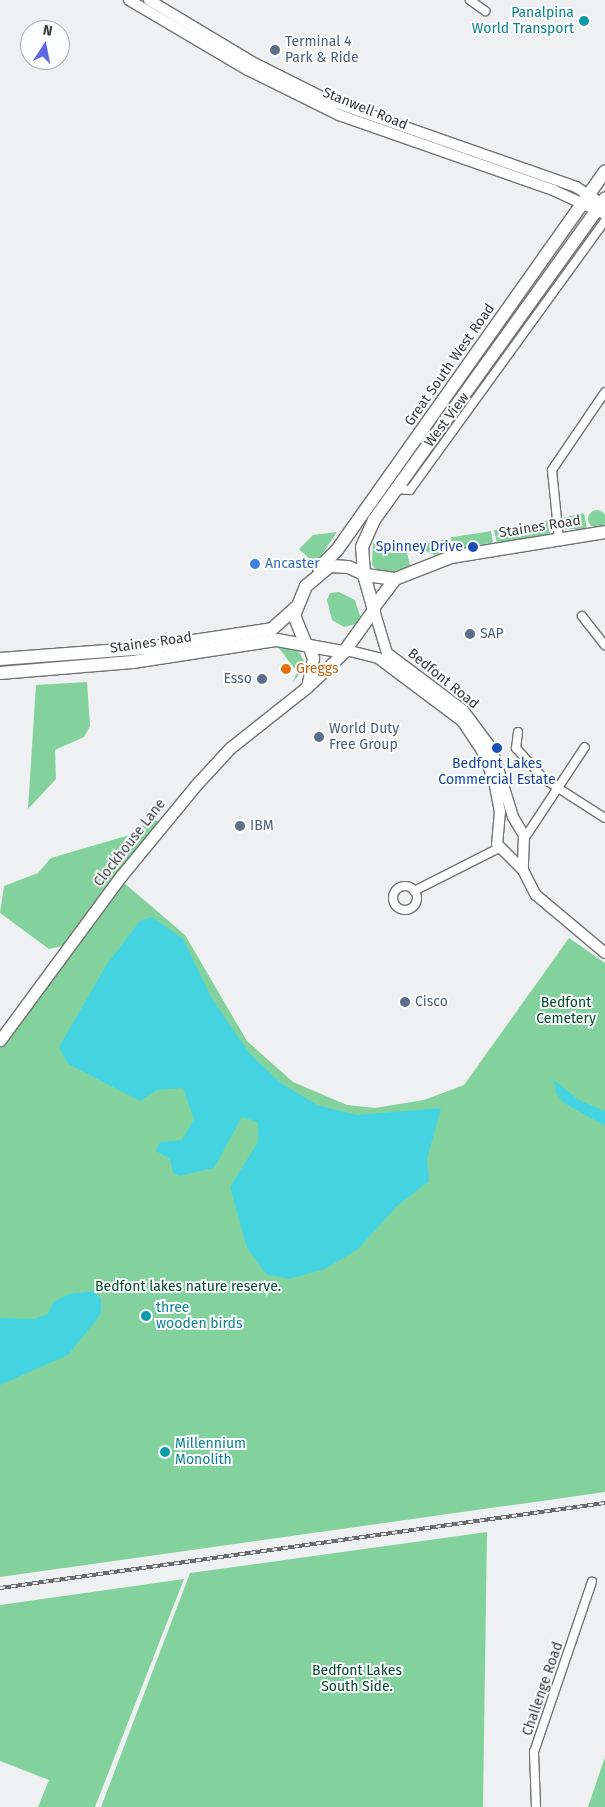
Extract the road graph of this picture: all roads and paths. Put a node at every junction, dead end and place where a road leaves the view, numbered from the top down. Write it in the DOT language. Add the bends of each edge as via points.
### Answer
graph roads {
  1 [pos="129,0"];
  2 [pos="148,0"];
  3 [pos="470,0"];
  4 [pos="485,11"];
  5 [pos="605,171"];
  6 [pos="605,188"];
  7 [pos="596,204"];
  8 [pos="605,221"];
  9 [pos="506,345"];
  10 [pos="605,392"];
  11 [pos="605,532"];
  12 [pos="559,540"];
  13 [pos="318,573"];
  14 [pos="365,575"];
  15 [pos="395,579"];
  16 [pos="295,608"];
  17 [pos="374,608"];
  18 [pos="582,616"];
  19 [pos="307,645"];
  20 [pos="605,646"];
  21 [pos="345,651"];
  22 [pos="0,659"];
  23 [pos="0,673"];
  24 [pos="307,688"];
  25 [pos="518,732"];
  26 [pos="585,747"];
  27 [pos="558,788"];
  28 [pos="605,818"];
  29 [pos="535,822"];
  30 [pos="517,828"];
  31 [pos="500,830"];
  32 [pos="524,841"];
  33 [pos="504,851"];
  34 [pos="523,870"];
  35 [pos="414,891"];
  36 [pos="605,953"];
  37 [pos="0,1040"];
  38 [pos="592,1582"];
  39 [pos="536,1807"];
  1 -- 7 [label="street, Stanwell Road" via="248,70 339,115"];
  2 -- 7 [label="street, Stanwell Road" via="254,63 328,100"];
  3 -- 4 [label="street"];
  5 -- 7 [label="main road, Great South West Road"];
  6 -- 7 [label="main road"];
  7 -- 9 [label="main road, Great South West Road"];
  7 -- 13 [label="main road, Great South West Road"];
  8 -- 9 [label="street"];
  9 -- 14 [label="main road, Great South West Road" via="395,488 367,534 362,559"];
  10 -- 12 [label="street" via="552,470"];
  11 -- 12 [label="main road, Staines Road"];
  12 -- 15 [label="main road, Staines Road" via="451,558"];
  13 -- 14 [label="main road" via="336,565"];
  13 -- 16 [label="main road"];
  14 -- 15 [label="main road, Staines Road"];
  14 -- 17 [label="main road"];
  15 -- 17 [label="main road"];
  16 -- 19 [label="main road" via="298,631"];
  16 -- 22 [label="main road, Staines Road" via="272,629 147,648"];
  17 -- 21 [label="main road"];
  17 -- 30 [label="street, Bedfont Road" via="387,653 476,724 492,750"];
  18 -- 20 [label="street"];
  19 -- 21 [label="main road"];
  19 -- 23 [label="main road, Staines Road" via="277,640 133,662"];
  19 -- 24 [label="main road" via="314,658"];
  21 -- 24 [label="main road, Clockhouse Lane"];
  21 -- 31 [label="street, Bedfont Road" via="378,658 462,721 482,750 494,781"];
  24 -- 37 [label="main road, Clockhouse Lane" via="230,748 194,787 121,876"];
  25 -- 27 [label="street" via="516,748"];
  26 -- 27 [label="street"];
  27 -- 28 [label="street"];
  27 -- 29 [label="street"];
  29 -- 30 [label="street"];
  29 -- 32 [label="street"];
  30 -- 31 [label="street"];
  30 -- 32 [label="street, Bedfont Road"];
  31 -- 33 [label="street, Bedfont Road"];
  32 -- 33 [label="street"];
  32 -- 34 [label="street"];
  33 -- 34 [label="street"];
  33 -- 35 [label="street"];
  34 -- 36 [label="street" via="543,903"];
  38 -- 39 [label="street, Challenge Road" via="534,1752"];
}
